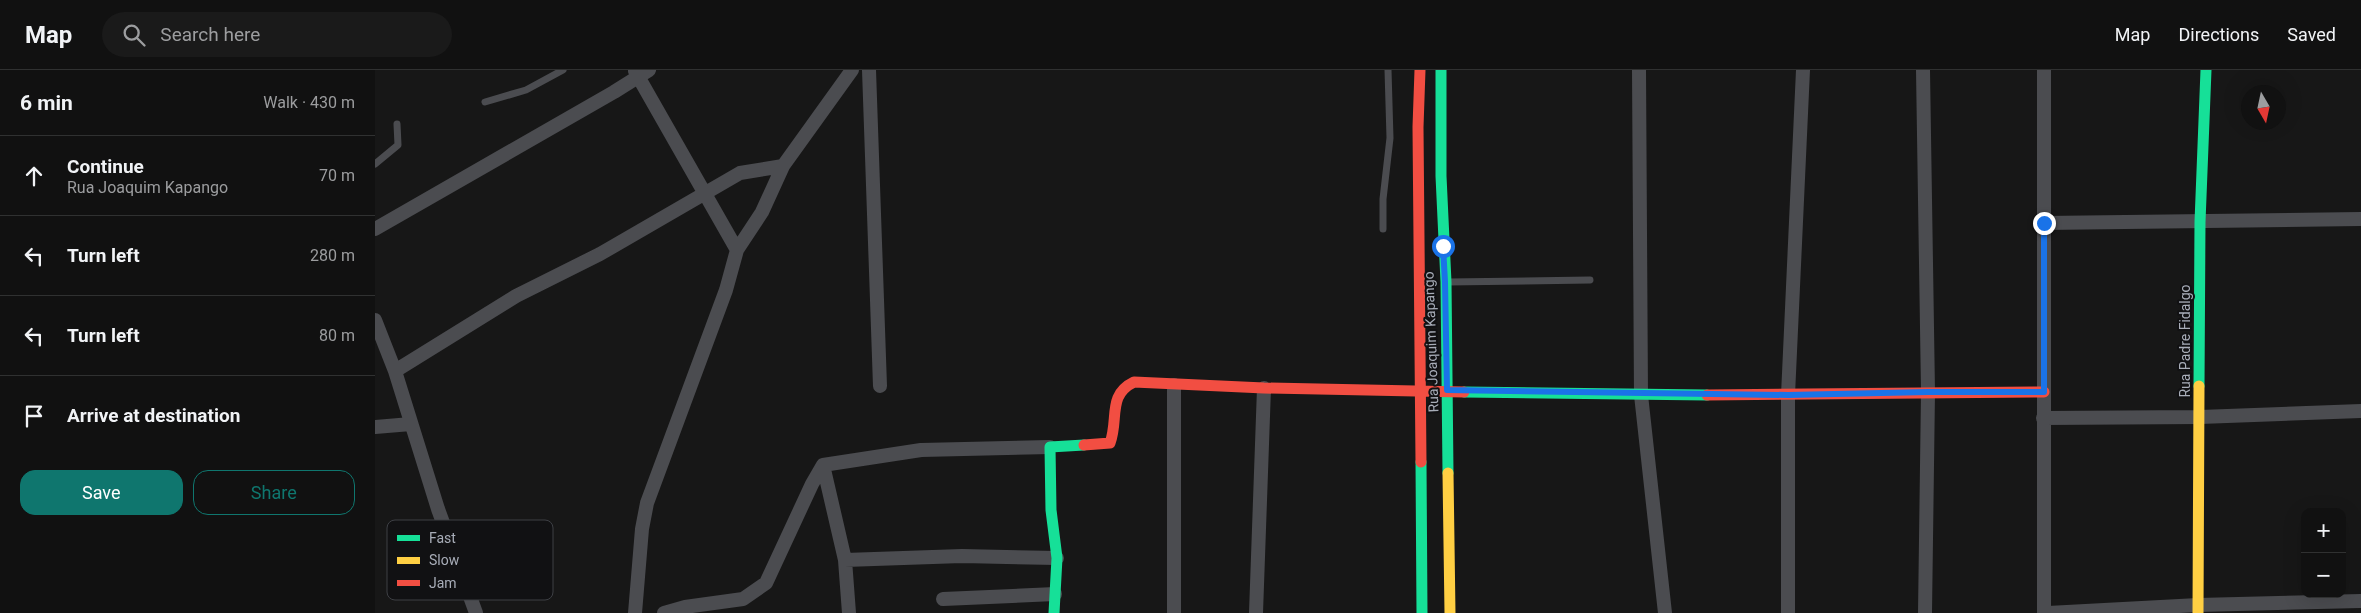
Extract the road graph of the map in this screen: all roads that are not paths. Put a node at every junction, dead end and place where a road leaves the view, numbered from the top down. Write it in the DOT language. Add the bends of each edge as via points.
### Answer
graph roads {
  1 [pos="563,70"];
  2 [pos="852,70"];
  3 [pos="869,70"];
  4 [pos="1388,70"];
  5 [pos="1420,70"];
  6 [pos="1441,70"];
  7 [pos="1639,70"];
  8 [pos="1803,70"];
  9 [pos="1923,70"];
  10 [pos="2043,70"];
  11 [pos="2206,70"];
  12 [pos="641,73"];
  13 [pos="485,102"];
  14 [pos="397,124"];
  15 [pos="375,164"];
  16 [pos="783,166"];
  17 [pos="705,192"];
  18 [pos="2361,218"];
  19 [pos="2200,222"];
  20 [pos="2044,223"];
  21 [pos="375,229"];
  22 [pos="1383,229"];
  23 [pos="737,250"];
  24 [pos="1590,280"];
  25 [pos="1445,282"];
  26 [pos="375,320"];
  27 [pos="395,371"];
  28 [pos="1174,385"];
  29 [pos="880,386"];
  30 [pos="1264,388"];
  31 [pos="1447,390"];
  32 [pos="1421,391"];
  33 [pos="1928,392"];
  34 [pos="2044,392"];
  35 [pos="1641,395"];
  36 [pos="1788,395"];
  37 [pos="2361,411"];
  38 [pos="2200,417"];
  39 [pos="2043,418"];
  40 [pos="411,424"];
  41 [pos="375,427"];
  42 [pos="1050,447"];
  43 [pos="823,465"];
  44 [pos="442,520"];
  45 [pos="1057,558"];
  46 [pos="845,560"];
  47 [pos="1055,594"];
  48 [pos="943,599"];
  49 [pos="472,600"];
  50 [pos="2361,601"];
  51 [pos="2198,609"];
  52 [pos="477,613"];
  53 [pos="635,613"];
  54 [pos="664,613"];
  55 [pos="849,613"];
  56 [pos="1055,613"];
  57 [pos="1174,613"];
  58 [pos="1256,613"];
  59 [pos="1422,613"];
  60 [pos="1451,613"];
  61 [pos="1665,613"];
  62 [pos="1788,613"];
  63 [pos="1925,613"];
  64 [pos="2046,613"];
  1 -- 13 [label="lane" via="526,90"];
  2 -- 16 [label="street"];
  3 -- 29 [label="street"];
  4 -- 22 [label="lane" via="1390,138"];
  5 -- 32 [label="street, Rua Joaquim Kapango"];
  6 -- 25 [label="street, Rua Joaquim Kapango"];
  7 -- 35 [label="street"];
  8 -- 36 [label="street"];
  9 -- 33 [label="street"];
  10 -- 20 [label="street"];
  11 -- 19 [label="street, Rua Padre Fidalgo"];
  12 -- 17 [label="street"];
  12 -- 21 [label="street"];
  14 -- 15 [label="lane" via="397,144"];
  16 -- 17 [label="street" via="740,173"];
  16 -- 23 [label="street" via="762,212"];
  17 -- 23 [label="street"];
  17 -- 27 [label="street" via="600,254 516,296"];
  18 -- 19 [label="street"];
  19 -- 20 [label="street"];
  19 -- 38 [label="street, Rua Padre Fidalgo"];
  20 -- 34 [label="street"];
  23 -- 53 [label="street" via="723,299 647,503"];
  24 -- 25 [label="lane"];
  25 -- 31 [label="street, Rua Joaquim Kapango"];
  26 -- 27 [label="street"];
  27 -- 40 [label="street"];
  28 -- 30 [label="street"];
  28 -- 42 [label="street" via="1134,382 1121,389 1114,406 1110,444"];
  28 -- 57 [label="street"];
  30 -- 32 [label="street"];
  30 -- 58 [label="street"];
  31 -- 32 [label="street"];
  31 -- 35 [label="street"];
  31 -- 60 [label="street, Rua Joaquim Kapango"];
  32 -- 59 [label="street, Rua Joaquim Kapango"];
  33 -- 34 [label="street"];
  33 -- 36 [label="street"];
  33 -- 63 [label="street"];
  34 -- 39 [label="street"];
  35 -- 36 [label="street"];
  35 -- 61 [label="street"];
  36 -- 62 [label="street"];
  37 -- 38 [label="street"];
  38 -- 39 [label="street"];
  38 -- 51 [label="street, Rua Padre Fidalgo"];
  39 -- 64 [label="street"];
  40 -- 41 [label="street"];
  40 -- 44 [label="street"];
  42 -- 43 [label="street" via="921,450"];
  42 -- 45 [label="street" via="1051,510"];
  43 -- 46 [label="street"];
  43 -- 54 [label="street" via="766,583 743,599"];
  45 -- 46 [label="street" via="962,556"];
  45 -- 47 [label="street"];
  46 -- 55 [label="street"];
  47 -- 48 [label="street"];
  47 -- 56 [label="street"];
  49 -- 52 [label="street"];
  50 -- 51 [label="street"];
  51 -- 64 [label="street"];
}
